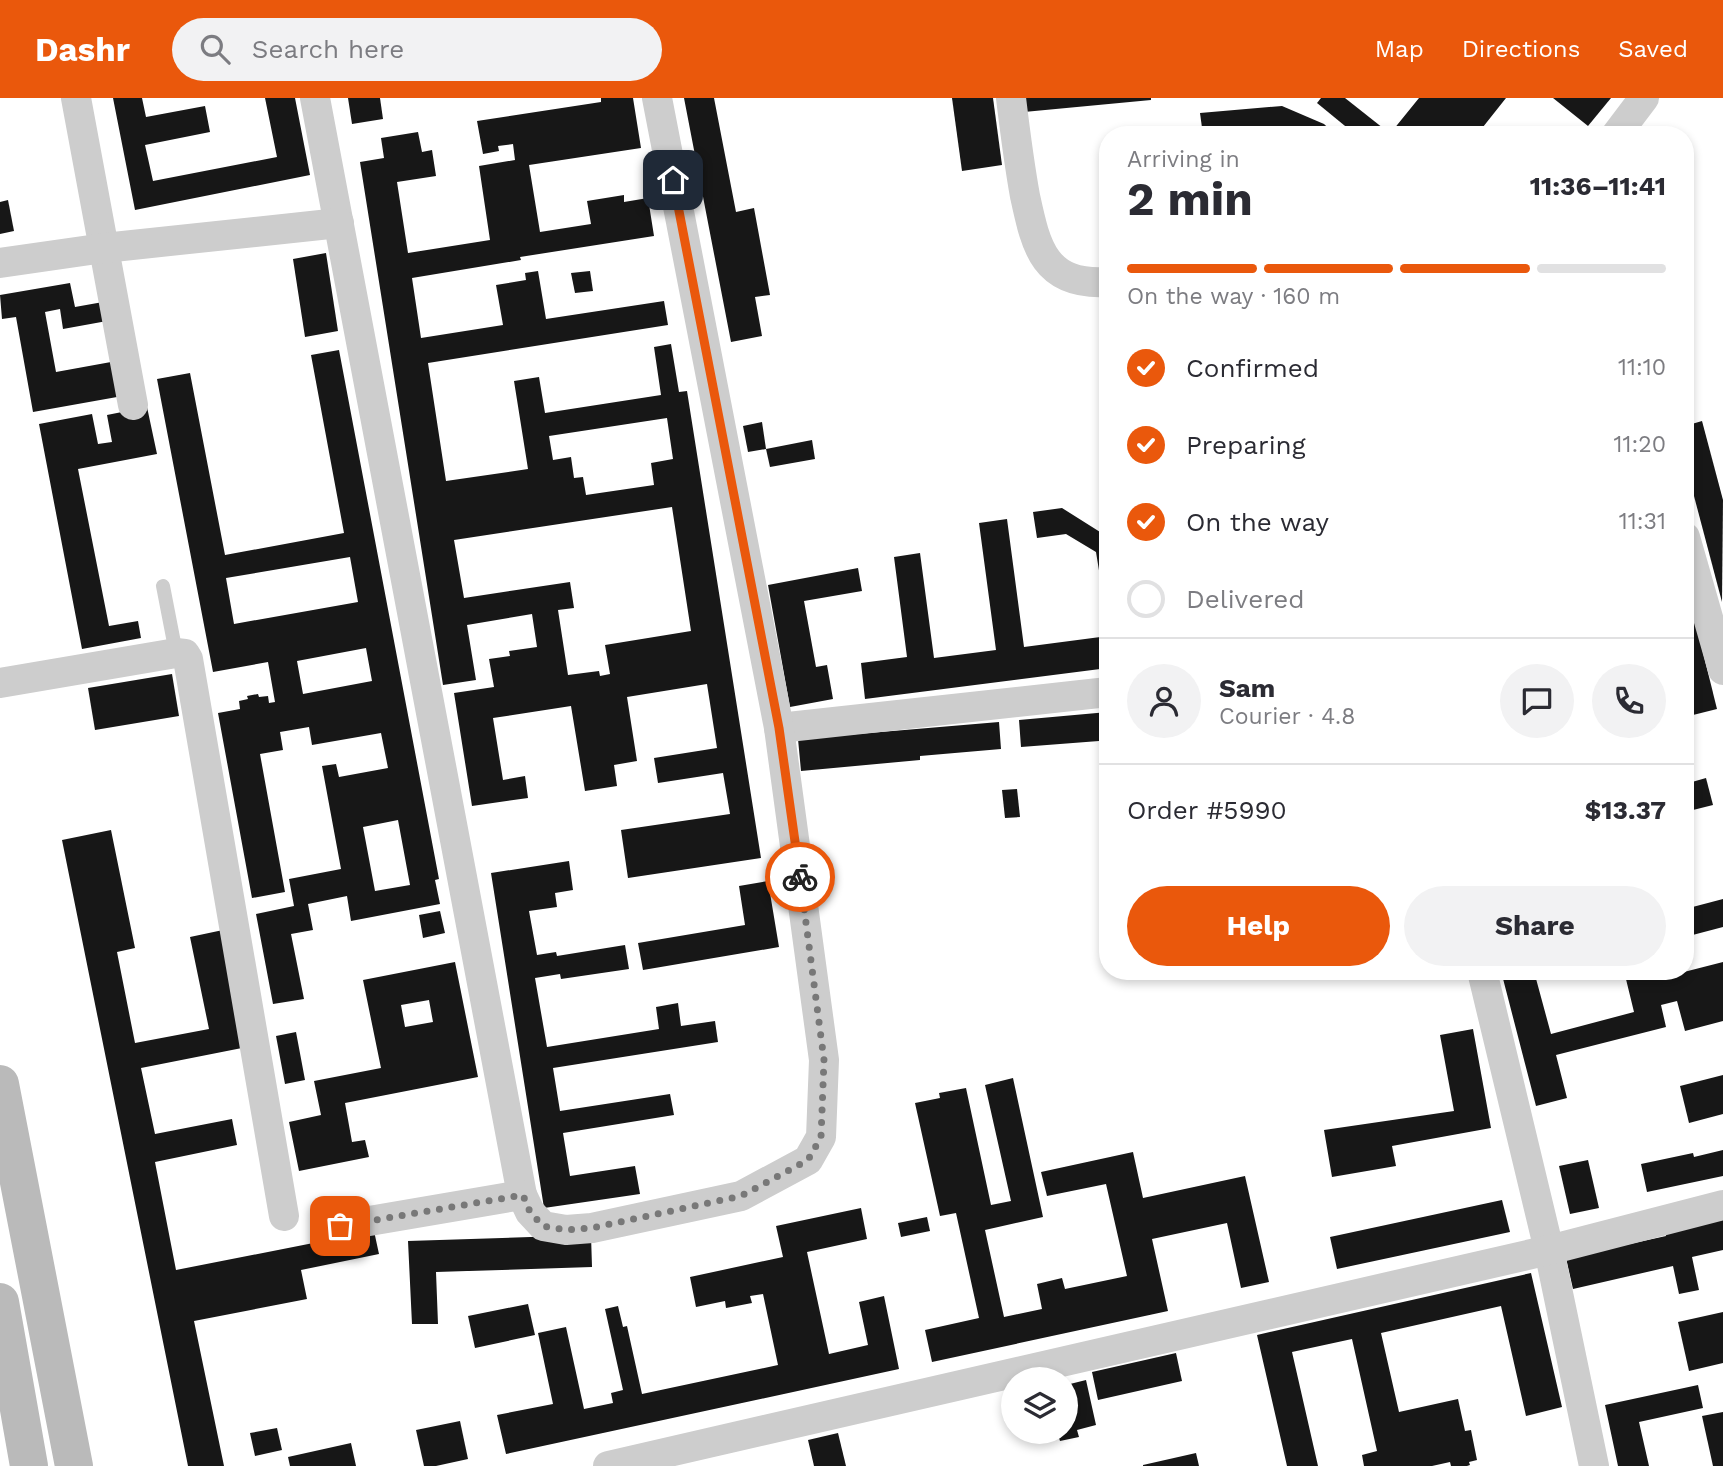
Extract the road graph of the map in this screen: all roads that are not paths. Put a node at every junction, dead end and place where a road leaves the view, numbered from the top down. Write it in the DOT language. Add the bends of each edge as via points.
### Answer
graph roads {
  1 [pos="76,98"];
  2 [pos="315,98"];
  3 [pos="657,98"];
  4 [pos="1011,98"];
  5 [pos="1644,98"];
  6 [pos="1623,126"];
  7 [pos="339,223"];
  8 [pos="104,248"];
  9 [pos="0,263"];
  10 [pos="1099,283"];
  11 [pos="133,405"];
  12 [pos="1694,568"];
  13 [pos="163,586"];
  14 [pos="176,653"];
  15 [pos="1723,670"];
  16 [pos="0,683"];
  17 [pos="1099,693"];
  18 [pos="779,728"];
  19 [pos="1484,980"];
  20 [pos="0,1084"];
  21 [pos="523,1195"];
  22 [pos="1723,1205"];
  23 [pos="284,1216"];
  24 [pos="340,1226"];
  25 [pos="1549,1250"];
  26 [pos="0,1301"];
  27 [pos="29,1466"];
  28 [pos="74,1466"];
  29 [pos="608,1466"];
  30 [pos="1594,1466"];
  1 -- 8 [label="street"];
  2 -- 7 [label="street"];
  3 -- 18 [label="street"];
  4 -- 10 [label="street" via="1034,238 1059,272"];
  5 -- 6 [label="street"];
  7 -- 8 [label="street"];
  7 -- 21 [label="street"];
  8 -- 9 [label="street"];
  8 -- 11 [label="street"];
  12 -- 15 [label="street"];
  13 -- 14 [label="lane"];
  14 -- 16 [label="street"];
  14 -- 23 [label="street" via="184,654 190,668"];
  17 -- 18 [label="street"];
  18 -- 21 [label="street" via="824,1060 821,1137 808,1160 741,1196 592,1228 543,1226"];
  19 -- 25 [label="street"];
  20 -- 28 [label="main road"];
  21 -- 24 [label="street"];
  22 -- 25 [label="street"];
  25 -- 29 [label="street"];
  25 -- 30 [label="street"];
  26 -- 27 [label="main road"];
}
